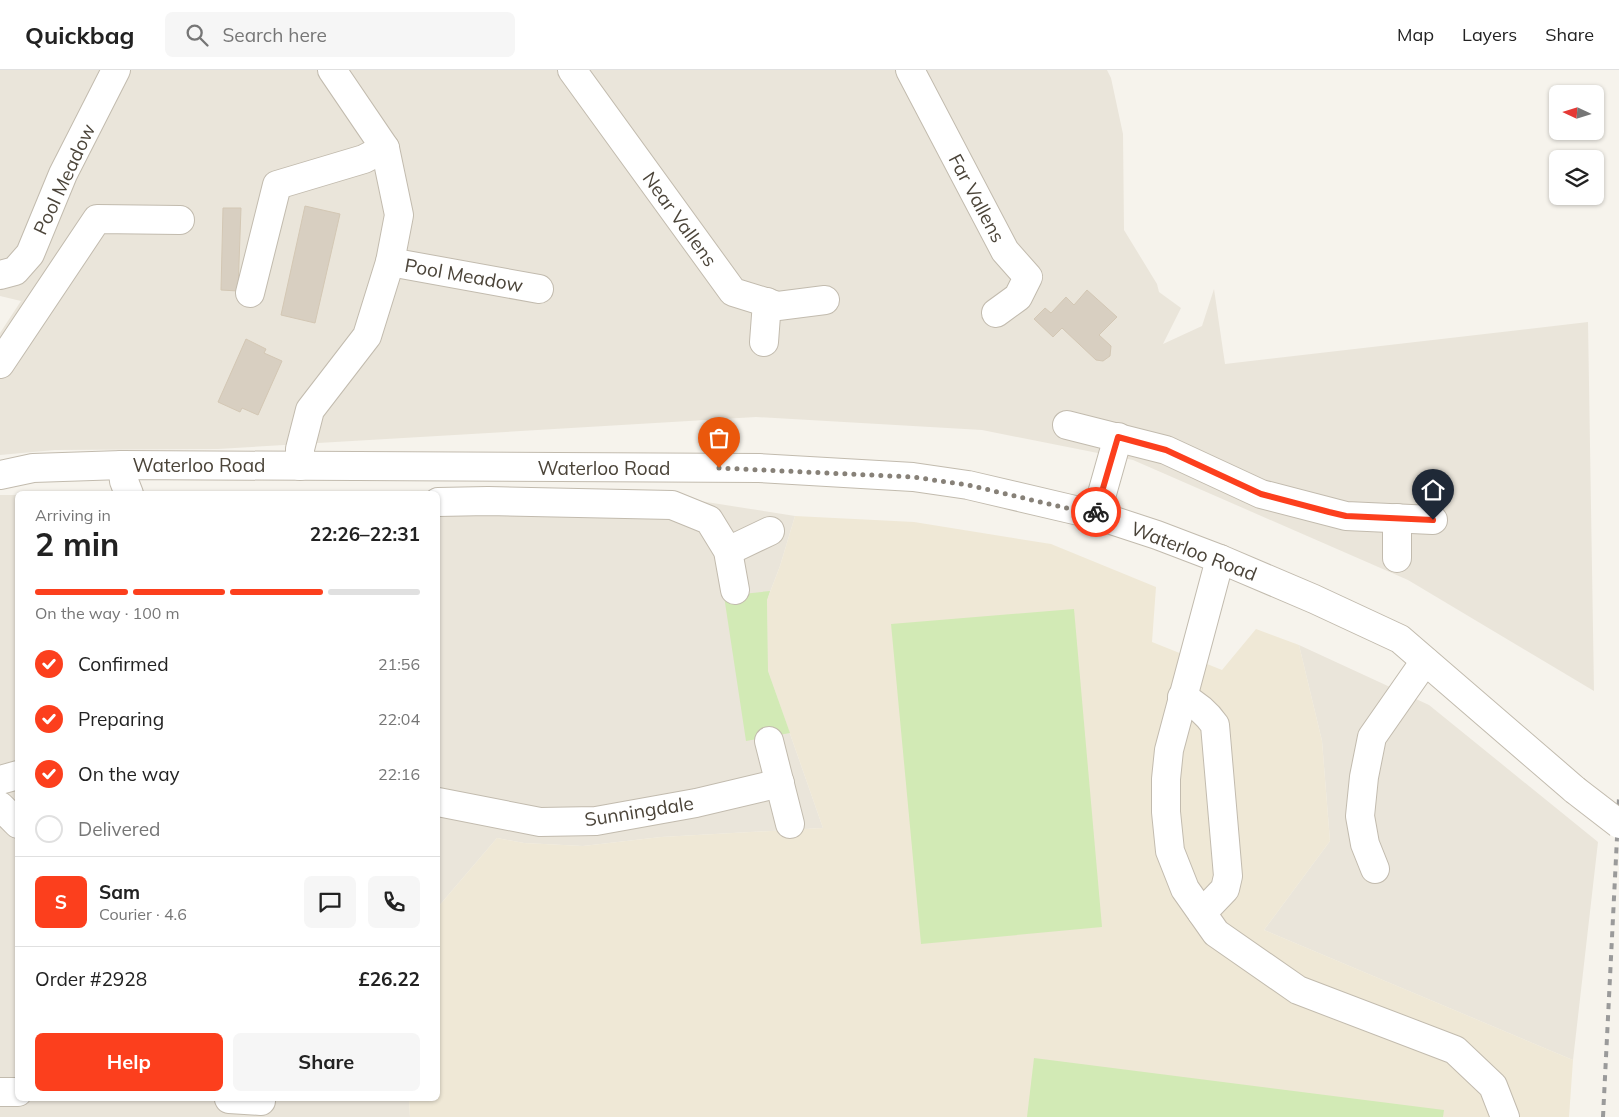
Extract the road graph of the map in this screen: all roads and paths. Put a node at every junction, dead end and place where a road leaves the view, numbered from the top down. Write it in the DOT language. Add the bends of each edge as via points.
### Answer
graph roads {
  1 [pos="116,70"];
  2 [pos="332,70"];
  3 [pos="572,70"];
  4 [pos="910,70"];
  5 [pos="385,148"];
  6 [pos="180,220"];
  7 [pos="390,262"];
  8 [pos="0,275"];
  9 [pos="539,289"];
  10 [pos="250,293"];
  11 [pos="825,300"];
  12 [pos="767,302"];
  13 [pos="996,313"];
  14 [pos="764,342"];
  15 [pos="0,364"];
  16 [pos="1066,425"];
  17 [pos="1118,437"];
  18 [pos="122,465"];
  19 [pos="300,466"];
  20 [pos="0,475"];
  21 [pos="128,491"];
  22 [pos="440,502"];
  23 [pos="1096,515"];
  24 [pos="1397,518"];
  25 [pos="1433,520"];
  26 [pos="770,531"];
  27 [pos="728,551"];
  28 [pos="1397,558"];
  29 [pos="1220,559"];
  30 [pos="735,590"];
  31 [pos="1425,661"];
  32 [pos="1182,696"];
  33 [pos="769,742"];
  34 [pos="15,776"];
  35 [pos="0,780"];
  36 [pos="780,783"];
  37 [pos="440,802"];
  38 [pos="0,806"];
  39 [pos="15,821"];
  40 [pos="790,824"];
  41 [pos="1619,824"];
  42 [pos="1375,870"];
  43 [pos="1202,913"];
  44 [pos="0,1092"];
  45 [pos="15,1092"];
  46 [pos="240,1101"];
  47 [pos="262,1105"];
  48 [pos="1505,1117"];
  1 -- 8 [label="street, Pool Meadow" via="63,174 30,254 15,271"];
  2 -- 5 [label="street, Pool Meadow"];
  3 -- 12 [label="street, Near Vallens" via="733,292"];
  4 -- 13 [label="street, Far Vallens" via="1005,251 1028,277 1018,297"];
  5 -- 7 [label="street, Pool Meadow" via="399,215"];
  5 -- 10 [label="street" via="364,159 277,184"];
  6 -- 15 [label="street" via="97,219"];
  7 -- 9 [label="street, Pool Meadow"];
  7 -- 19 [label="street, Pool Meadow" via="367,336 310,410 300,449"];
  11 -- 12 [label="street, Near Vallens" via="778,306"];
  12 -- 14 [label="street"];
  16 -- 17 [label="street"];
  17 -- 23 [label="street"];
  17 -- 24 [label="street" via="1166,450 1261,494 1346,516"];
  18 -- 19 [label="street, Waterloo Road"];
  18 -- 20 [label="street, Waterloo Road" via="33,468"];
  18 -- 21 [label="street"];
  19 -- 23 [label="street, Waterloo Road" via="759,468 913,477 968,485"];
  22 -- 27 [label="street" via="672,506 709,520"];
  23 -- 29 [label="street, Waterloo Road"];
  24 -- 25 [label="street"];
  24 -- 28 [label="street"];
  26 -- 27 [label="street"];
  27 -- 30 [label="street"];
  29 -- 31 [label="street, Waterloo Road" via="1400,639"];
  29 -- 32 [label="street"];
  31 -- 41 [label="street, Waterloo Road, bridge" via="1574,790"];
  31 -- 42 [label="street" via="1372,737 1360,816 1365,844"];
  32 -- 43 [label="street" via="1169,750 1166,812 1170,850 1185,889"];
  32 -- 43 [label="street" via="1207,714 1215,726 1216,735 1228,876 1225,889"];
  33 -- 36 [label="street"];
  34 -- 35 [label="street"];
  36 -- 37 [label="street, Sunningdale" via="696,803 596,821 540,822"];
  36 -- 40 [label="street"];
  38 -- 39 [label="street"];
  43 -- 48 [label="street" via="1216,933 1298,990 1455,1050 1493,1086"];
  44 -- 45 [label="street"];
  46 -- 47 [label="street"];
}
